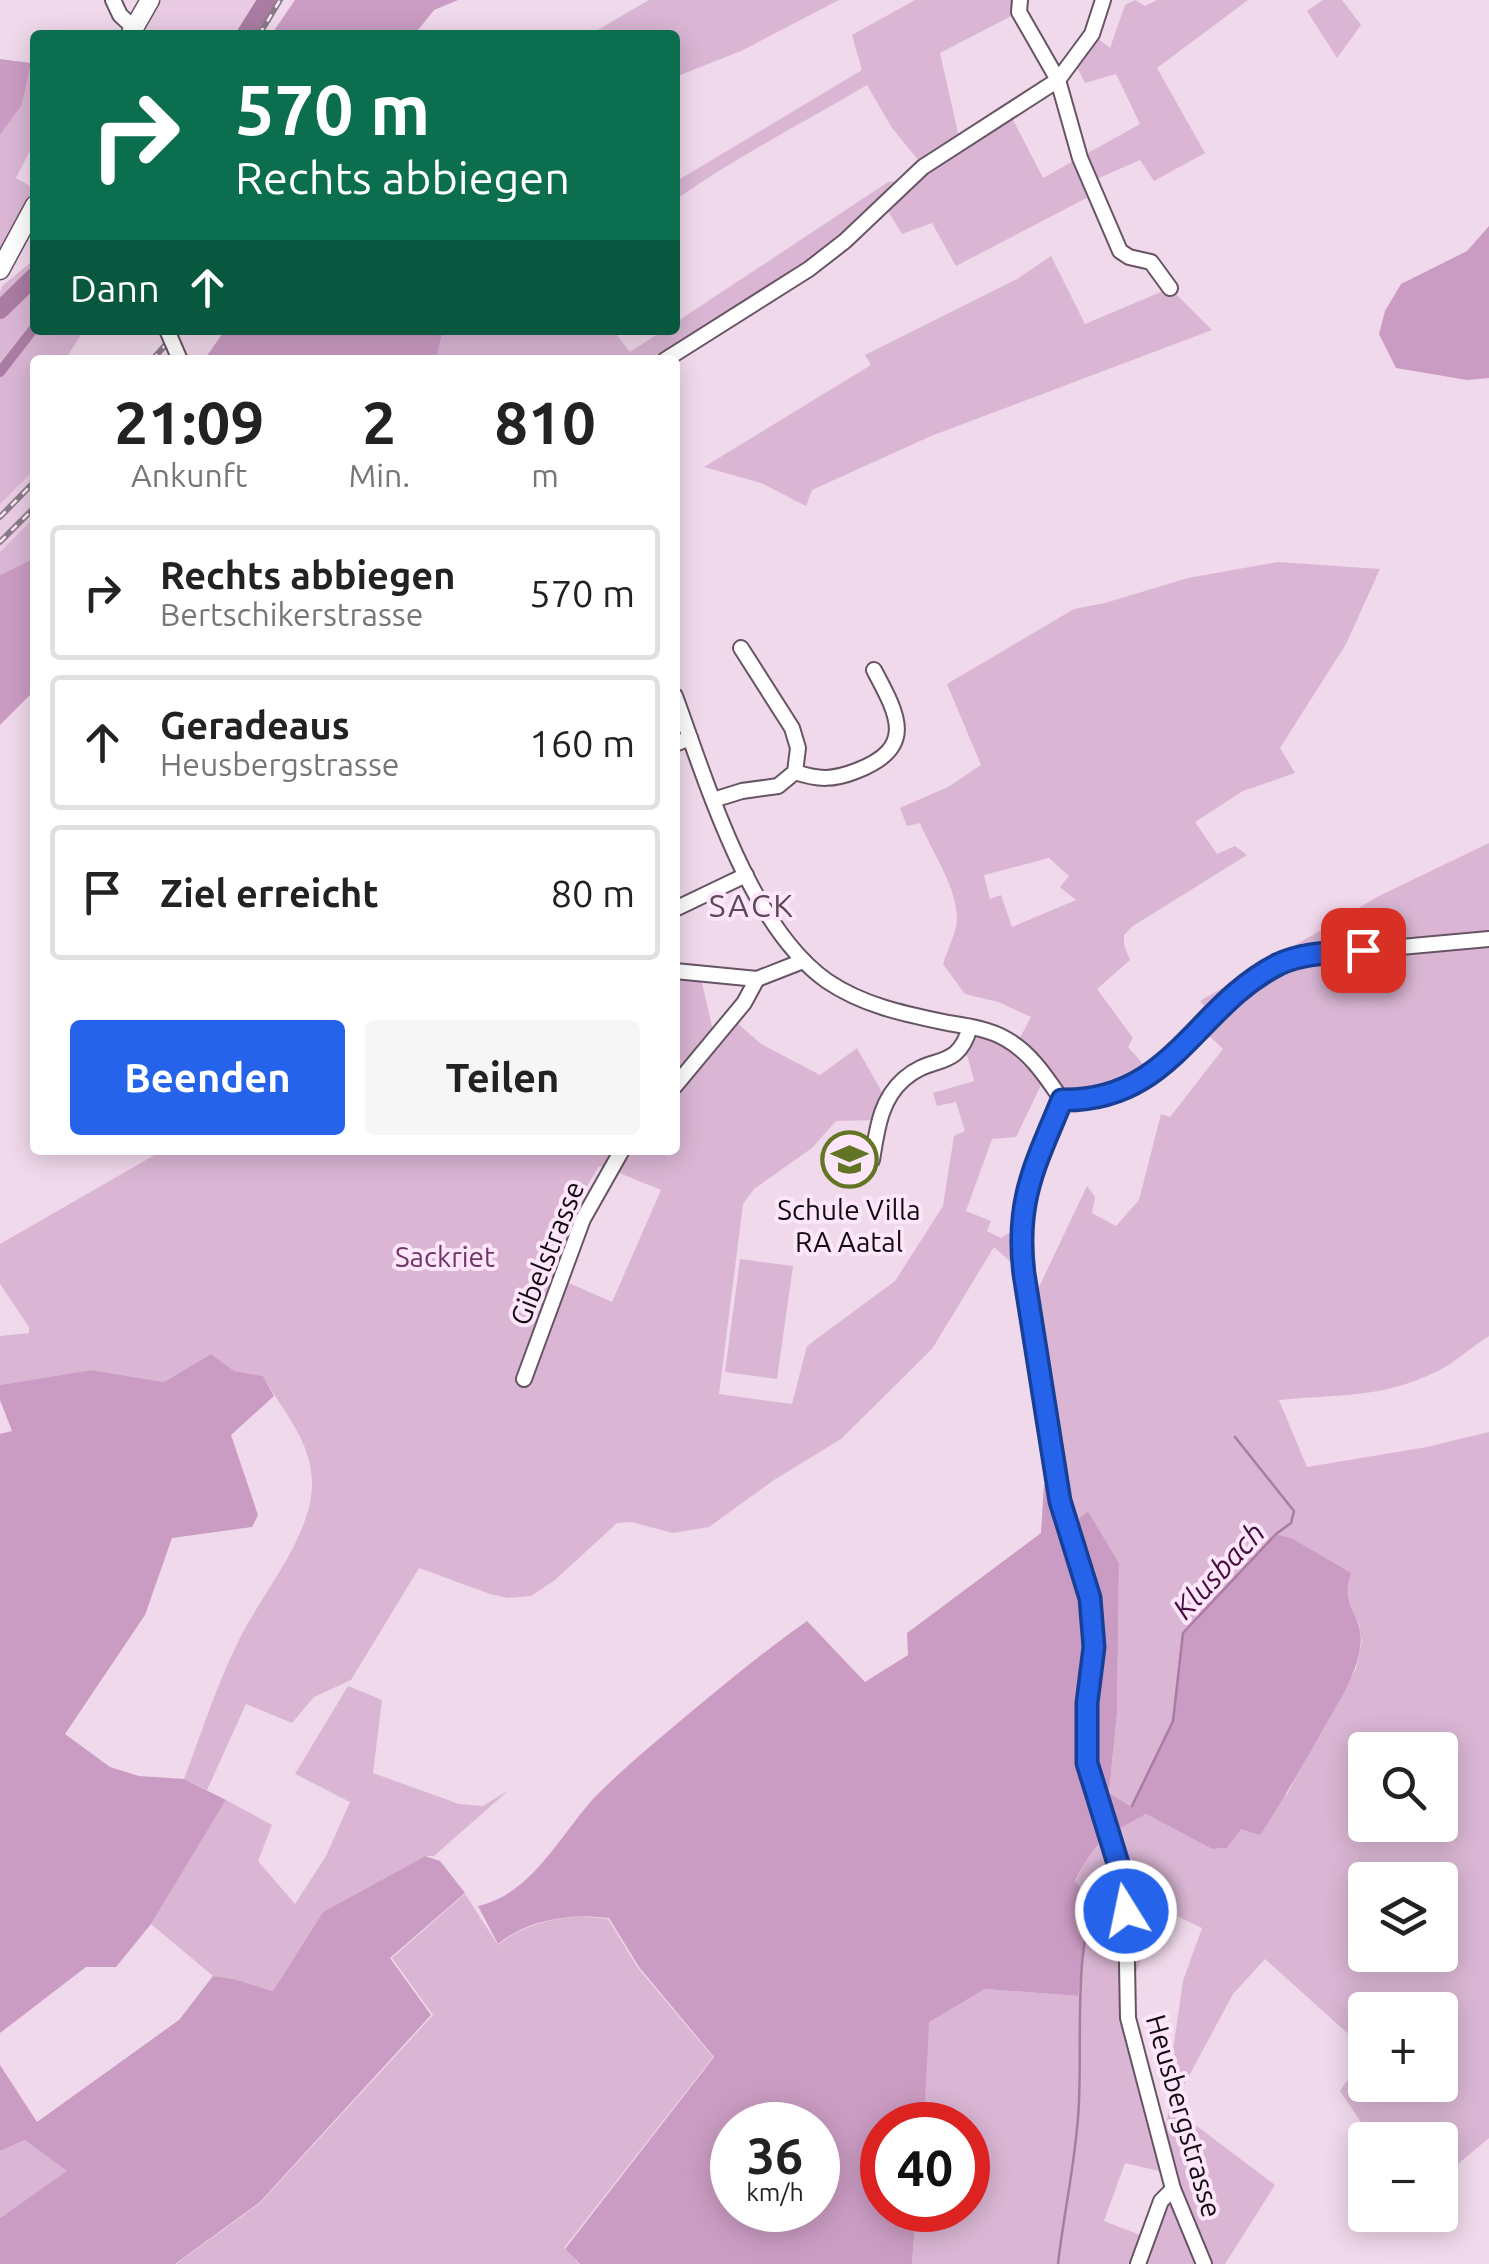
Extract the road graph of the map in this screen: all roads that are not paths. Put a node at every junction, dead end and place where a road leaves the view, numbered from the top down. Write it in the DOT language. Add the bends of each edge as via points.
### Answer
graph roads {
  1 [pos="113,0"];
  2 [pos="150,0"];
  3 [pos="1020,0"];
  4 [pos="1104,0"];
  5 [pos="131,30"];
  6 [pos="133,30"];
  7 [pos="1058,80"];
  8 [pos="30,214"];
  9 [pos="0,270"];
  10 [pos="1170,288"];
  11 [pos="673,355"];
  12 [pos="740,648"];
  13 [pos="874,670"];
  14 [pos="682,741"];
  15 [pos="795,772"];
  16 [pos="713,800"];
  17 [pos="746,875"];
  18 [pos="680,907"];
  19 [pos="1489,939"];
  20 [pos="803,962"];
  21 [pos="680,972"];
  22 [pos="758,980"];
  23 [pos="970,1027"];
  24 [pos="680,1080"];
  25 [pos="1062,1100"];
  26 [pos="619,1155"];
  27 [pos="872,1160"];
  28 [pos="524,1379"];
  29 [pos="1173,2190"];
  30 [pos="1138,2264"];
  31 [pos="1204,2264"];
  1 -- 5 [label="street"];
  2 -- 6 [label="main road"];
  3 -- 7 [label="street" via="1019,12"];
  4 -- 7 [label="street" via="1092,34"];
  7 -- 10 [label="street" via="1080,158 1120,251 1151,262"];
  7 -- 11 [label="street" via="923,166 809,269"];
  8 -- 9 [label="main road"];
  12 -- 15 [label="street" via="792,728"];
  13 -- 15 [label="street" via="896,722 892,751 834,780"];
  14 -- 16 [label="street"];
  15 -- 16 [label="street" via="778,786"];
  16 -- 17 [label="street"];
  17 -- 18 [label="street"];
  17 -- 20 [label="street"];
  19 -- 25 [label="street" via="1302,956 1280,964 1138,1083 1109,1096"];
  20 -- 22 [label="street"];
  20 -- 23 [label="street" via="872,1005"];
  21 -- 22 [label="street"];
  22 -- 24 [label="street"];
  23 -- 25 [label="street" via="1016,1045"];
  23 -- 27 [label="street" via="955,1056 904,1079 887,1101"];
  25 -- 29 [label="street, Heusbergstrasse" via="1022,1208 1020,1246 1060,1501 1090,1598 1087,1763 1121,1873 1128,2018"];
  26 -- 28 [label="street, Gibelstrasse" via="583,1219"];
  29 -- 30 [label="street"];
  29 -- 31 [label="street, Heusbergstrasse"];
}
